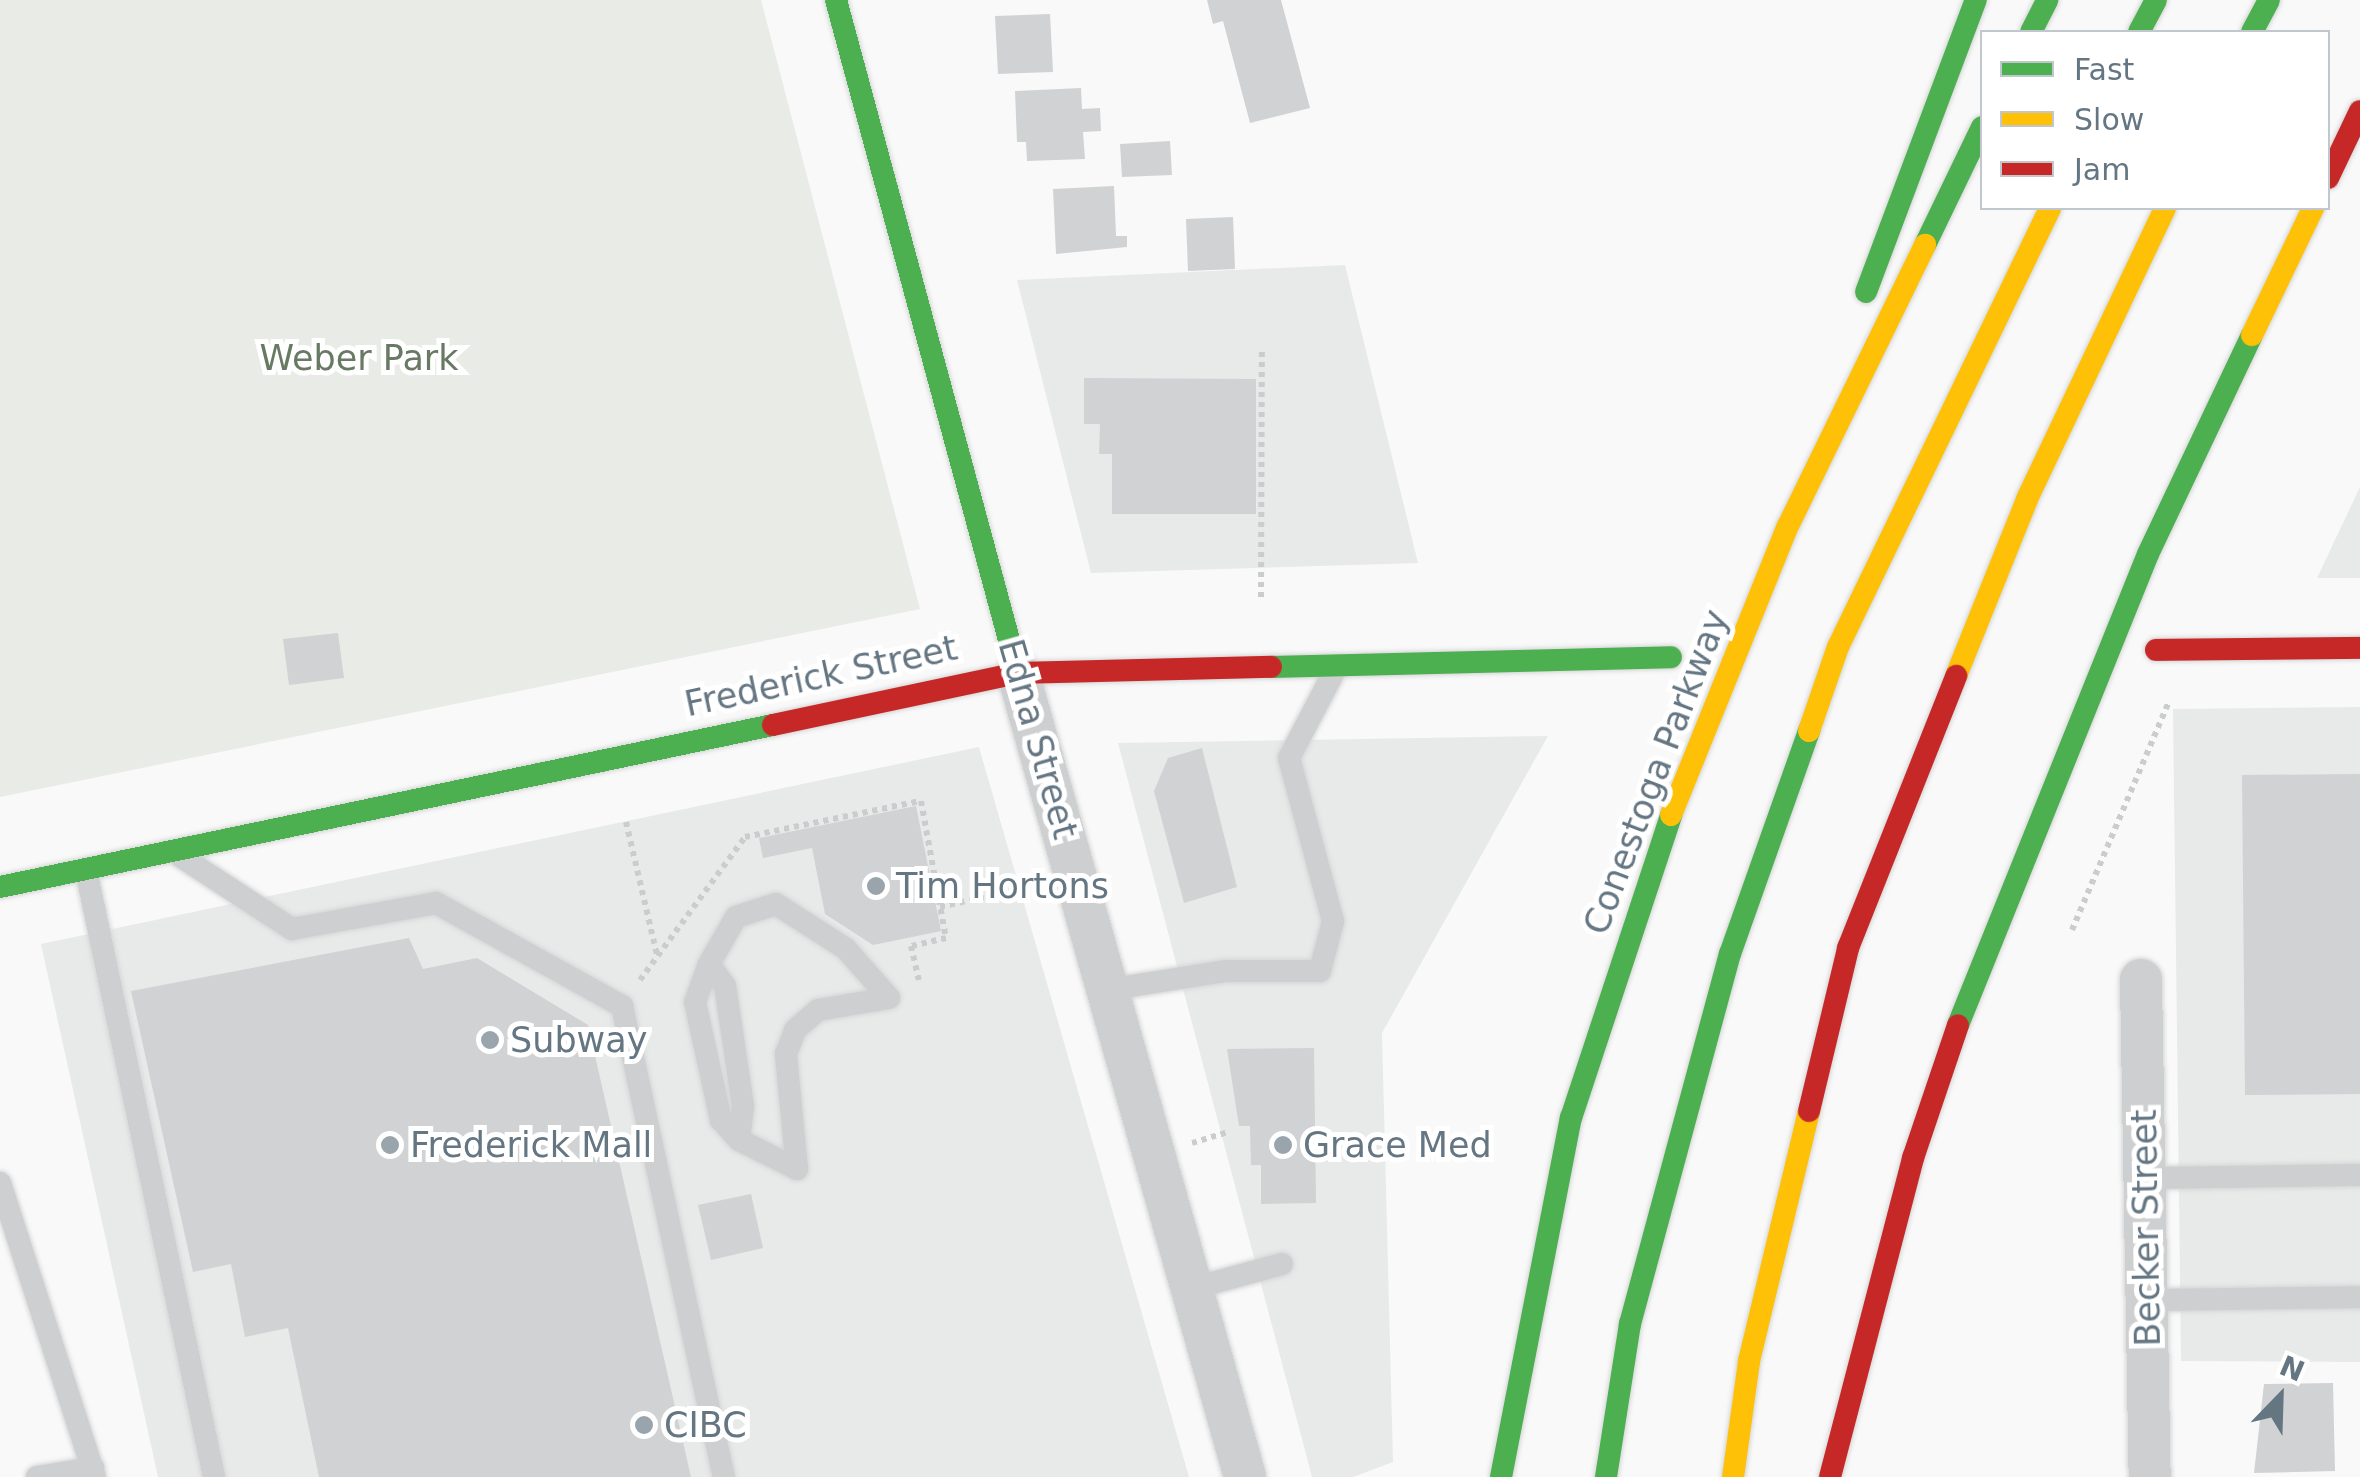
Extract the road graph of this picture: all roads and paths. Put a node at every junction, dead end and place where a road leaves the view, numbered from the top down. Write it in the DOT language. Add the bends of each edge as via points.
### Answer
graph roads {
  1 [pos="836,0"];
  2 [pos="1976,0"];
  3 [pos="2048,0"];
  4 [pos="2156,0"];
  5 [pos="2268,0"];
  6 [pos="2032,30"];
  7 [pos="2140,30"];
  8 [pos="2253,30"];
  9 [pos="2360,111"];
  10 [pos="1980,131"];
  11 [pos="2330,174"];
  12 [pos="2049,210"];
  13 [pos="2164,210"];
  14 [pos="2312,210"];
  15 [pos="1858,313"];
  16 [pos="1262,348"];
  17 [pos="1844,348"];
  18 [pos="1788,526"];
  19 [pos="1261,598"];
  20 [pos="2360,648"];
  21 [pos="2156,650"];
  22 [pos="1671,657"];
  23 [pos="1335,670"];
  24 [pos="1018,673"];
  25 [pos="2169,701"];
  26 [pos="626,822"];
  27 [pos="172,851"];
  28 [pos="86,870"];
  29 [pos="0,887"];
  30 [pos="1028,887"];
  31 [pos="940,907"];
  32 [pos="2072,930"];
  33 [pos="657,955"];
  34 [pos="2141,980"];
  35 [pos="1112,989"];
  36 [pos="921,992"];
  37 [pos="622,1006"];
  38 [pos="797,1170"];
  39 [pos="2360,1176"];
  40 [pos="2146,1178"];
  41 [pos="0,1183"];
  42 [pos="1282,1264"];
  43 [pos="1194,1288"];
  44 [pos="2360,1297"];
  45 [pos="2148,1300"];
  46 [pos="94,1472"];
  47 [pos="36,1477"];
  48 [pos="214,1477"];
  49 [pos="724,1477"];
  50 [pos="1245,1477"];
  51 [pos="1501,1477"];
  52 [pos="1606,1477"];
  53 [pos="1733,1477"];
  54 [pos="1830,1477"];
  55 [pos="2150,1477"];
  1 -- 24 [label="main road, Edna Street"];
  2 -- 15 [label="main road"];
  3 -- 6 [label="main road"];
  4 -- 7 [label="main road"];
  5 -- 8 [label="main road"];
  9 -- 11 [label="main road"];
  10 -- 18 [label="main road, Conestoga Parkway"];
  12 -- 52 [label="main road" via="1838,646 1730,954 1630,1324"];
  13 -- 53 [label="main road" via="2027,500 1848,948 1753,1342"];
  14 -- 54 [label="main road" via="2148,554 1966,1000 1913,1158"];
  16 -- 19 [label="path"];
  17 -- 18 [label="main road"];
  18 -- 51 [label="main road, Conestoga Parkway" via="1673,806 1571,1118"];
  20 -- 21 [label="main road"];
  22 -- 23 [label="main road, Frederick Street"];
  23 -- 24 [label="main road, Frederick Street"];
  23 -- 35 [label="lane" via="1289,758 1333,921 1320,971 1226,970"];
  24 -- 27 [label="main road, Frederick Street"];
  24 -- 35 [label="street, Edna Street"];
  25 -- 32 [label="path"];
  26 -- 33 [label="path"];
  27 -- 28 [label="main road, Frederick Street"];
  27 -- 37 [label="lane" via="292,929 436,903"];
  28 -- 29 [label="main road, Frederick Street"];
  28 -- 48 [label="lane"];
  30 -- 31 [label="path"];
  31 -- 33 [label="path" via="922,801 745,838"];
  31 -- 36 [label="path" via="946,938 911,946"];
  33 -- 37 [label="path"];
  34 -- 40 [label="street, Becker Street"];
  35 -- 43 [label="street, Edna Street"];
  37 -- 49 [label="lane"];
  38 -- 38 [label="lane" via="786,1054 795,1030 818,1010 889,998 846,949 776,904 736,917 709,964 725,986 743,1106 739,1140"];
  39 -- 40 [label="lane"];
  40 -- 45 [label="street, Becker Street"];
  41 -- 46 [label="lane"];
  42 -- 43 [label="lane"];
  43 -- 50 [label="street, Edna Street"];
  44 -- 45 [label="lane"];
  45 -- 55 [label="street, Becker Street"];
  46 -- 47 [label="lane"];
}
